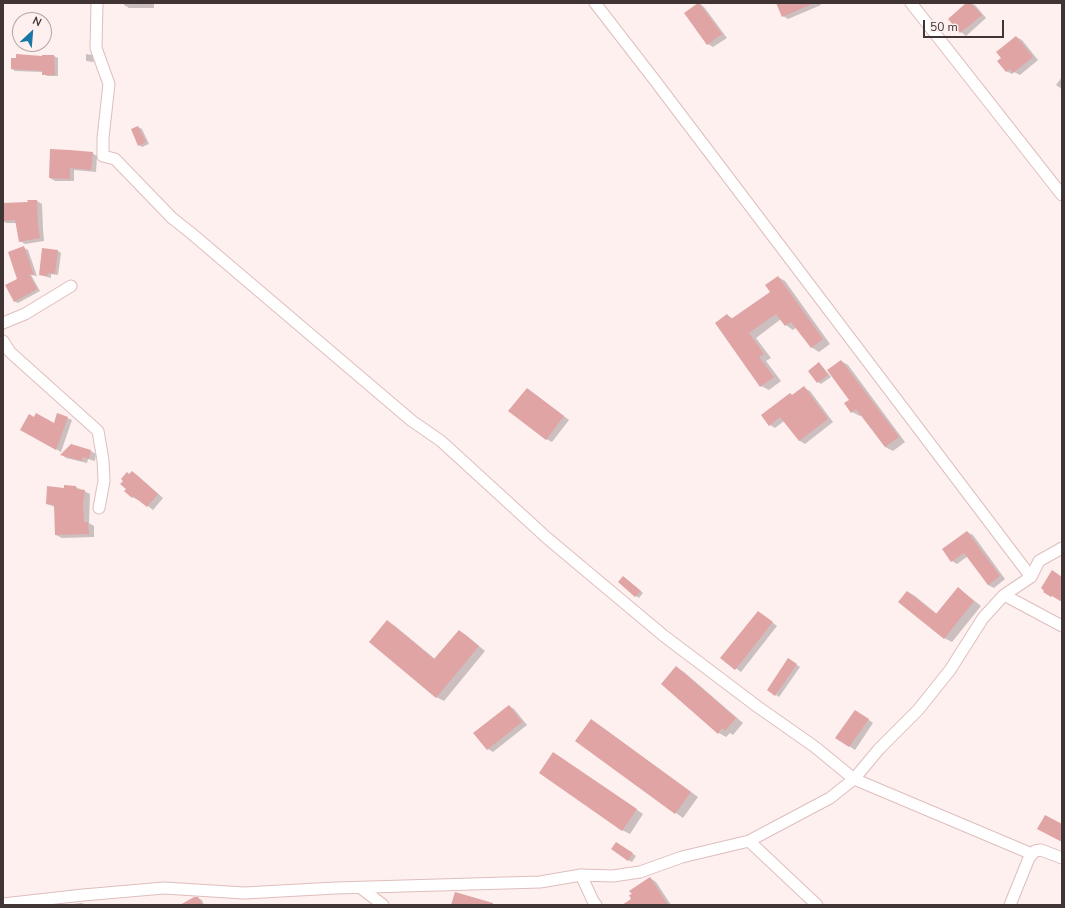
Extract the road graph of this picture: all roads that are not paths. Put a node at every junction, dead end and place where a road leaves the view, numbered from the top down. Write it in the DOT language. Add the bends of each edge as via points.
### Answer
graph roads {
  1 [pos="97,3"];
  2 [pos="595,3"];
  3 [pos="911,3"];
  4 [pos="1062,195"];
  5 [pos="71,286"];
  6 [pos="3,323"];
  7 [pos="3,341"];
  8 [pos="99,508"];
  9 [pos="1062,548"];
  10 [pos="1031,577"];
  11 [pos="1004,595"];
  12 [pos="1062,626"];
  13 [pos="854,779"];
  14 [pos="749,841"];
  15 [pos="1032,854"];
  16 [pos="1062,858"];
  17 [pos="581,876"];
  18 [pos="361,888"];
  19 [pos="3,904"];
  20 [pos="383,905"];
  21 [pos="596,905"];
  22 [pos="817,905"];
  23 [pos="1010,905"];
  1 -- 13 [label="street" via="96,48 109,84 103,156 114,159 172,218 412,421 440,441 547,538 664,636 758,708 815,747"];
  2 -- 10 [label="street"];
  3 -- 4 [label="street"];
  5 -- 6 [label="street" via="25,314"];
  7 -- 8 [label="street" via="10,352 98,431 104,481"];
  9 -- 10 [label="street" via="1038,561"];
  10 -- 11 [label="street"];
  11 -- 12 [label="street"];
  11 -- 13 [label="street" via="983,618 950,670 918,710 879,749"];
  13 -- 14 [label="street" via="830,798"];
  13 -- 15 [label="street"];
  14 -- 17 [label="street" via="682,857 640,872 614,876"];
  14 -- 22 [label="street"];
  15 -- 16 [label="street" via="1041,850"];
  15 -- 23 [label="street"];
  17 -- 18 [label="street" via="540,882"];
  17 -- 21 [label="street"];
  18 -- 19 [label="street" via="244,893 164,888"];
  18 -- 20 [label="street"];
}
